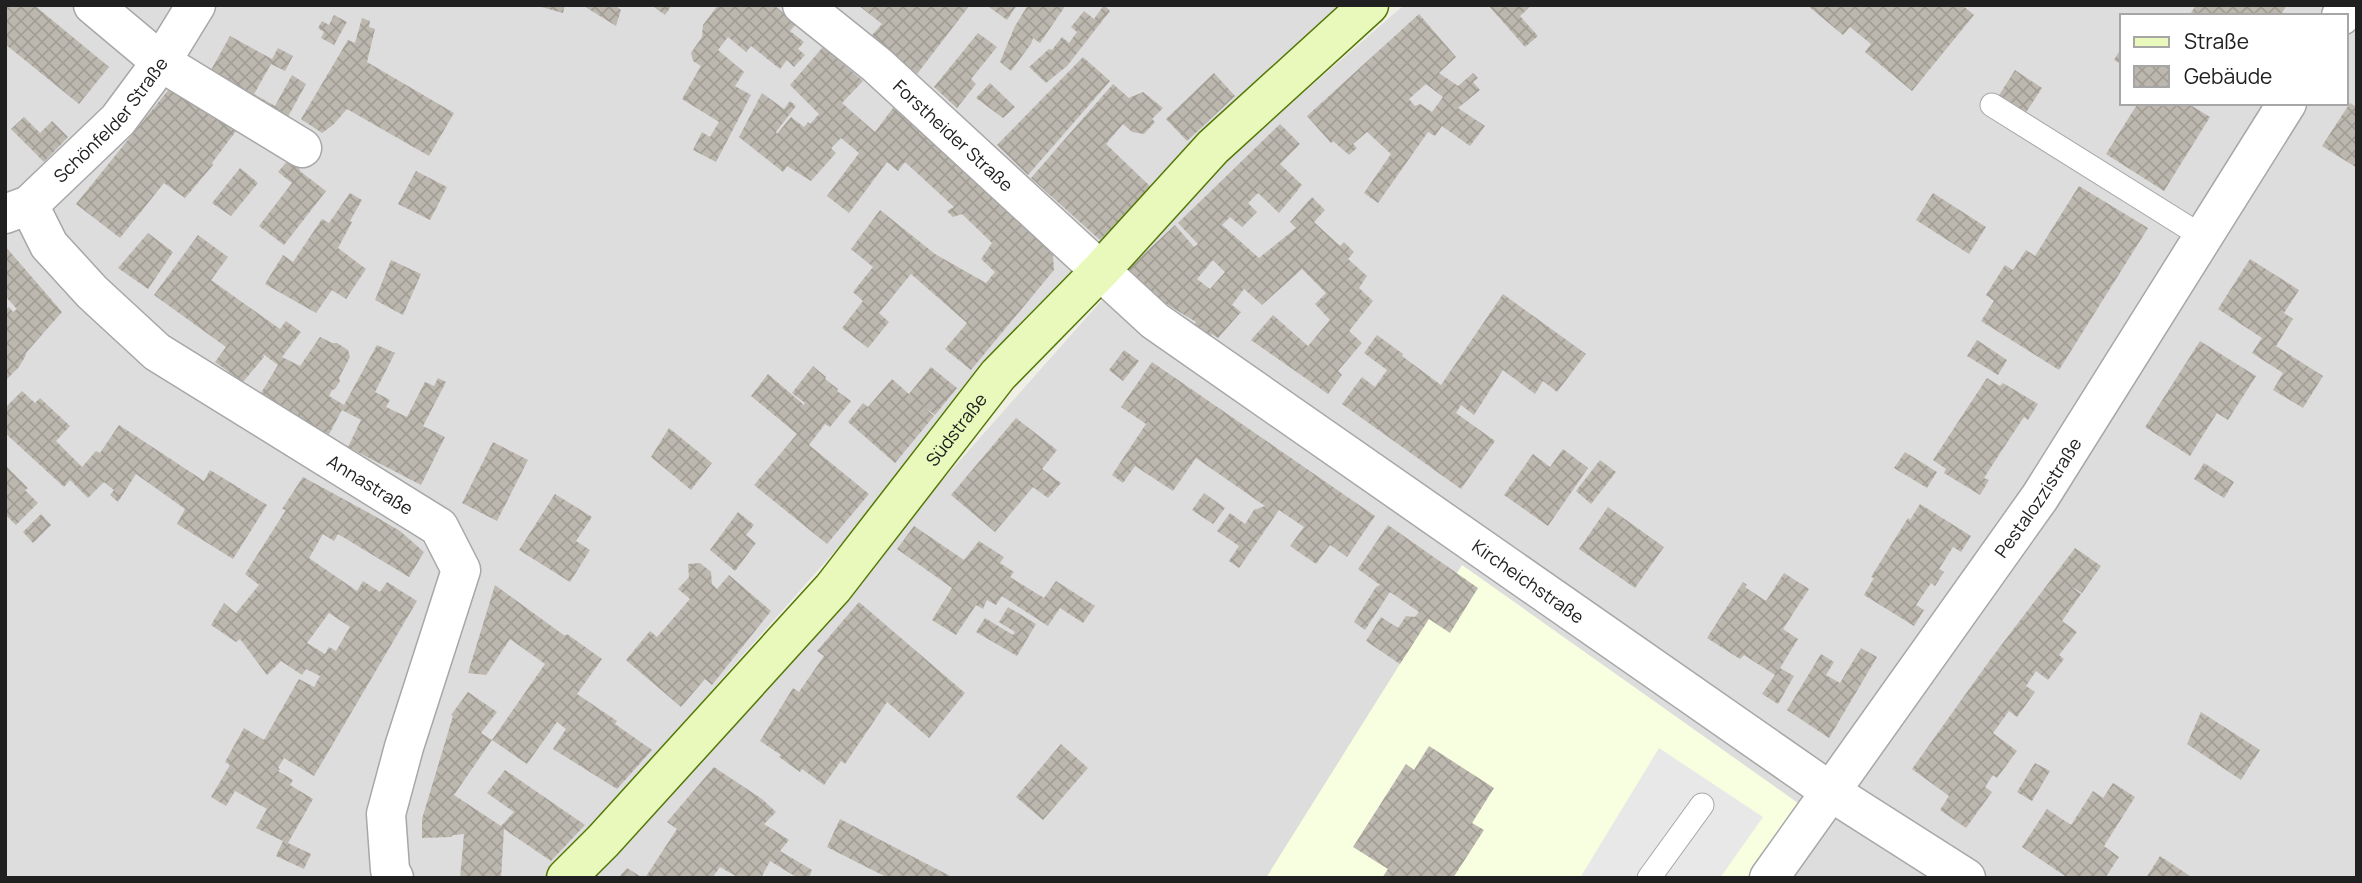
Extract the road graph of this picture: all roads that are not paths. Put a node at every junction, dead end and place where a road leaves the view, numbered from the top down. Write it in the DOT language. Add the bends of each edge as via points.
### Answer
graph roads {
  1 [pos="93,5"];
  2 [pos="196,5"];
  3 [pos="802,5"];
  4 [pos="1369,5"];
  5 [pos="161,62"];
  6 [pos="1992,105"];
  7 [pos="2286,105"];
  8 [pos="302,148"];
  9 [pos="17,209"];
  10 [pos="2203,237"];
  11 [pos="1101,270"];
  12 [pos="1831,792"];
  13 [pos="1702,805"];
  14 [pos="394,878"];
  15 [pos="566,878"];
  16 [pos="1649,878"];
  17 [pos="1769,878"];
  18 [pos="1966,878"];
  1 -- 5 [label="street"];
  2 -- 5 [label="street, Schönfelder Straße"];
  3 -- 11 [label="street, Forstheider Straße" via="877,65"];
  4 -- 11 [label="street, Südstraße" via="1213,147"];
  5 -- 8 [label="street"];
  5 -- 9 [label="street, Schönfelder Straße" via="118,120"];
  6 -- 10 [label="lane"];
  7 -- 10 [label="street, Pestalozzistraße"];
  9 -- 14 [label="street, Annastraße" via="92,292 158,352 439,527 461,570 386,814"];
  10 -- 12 [label="street, Pestalozzistraße" via="2040,498"];
  11 -- 12 [label="street, Kircheichstraße" via="1155,321"];
  11 -- 15 [label="street, Südstraße" via="998,375 832,587"];
  12 -- 17 [label="street, Pestalozzistraße"];
  12 -- 18 [label="street, Kircheichstraße"];
  13 -- 16 [label="lane"];
}
